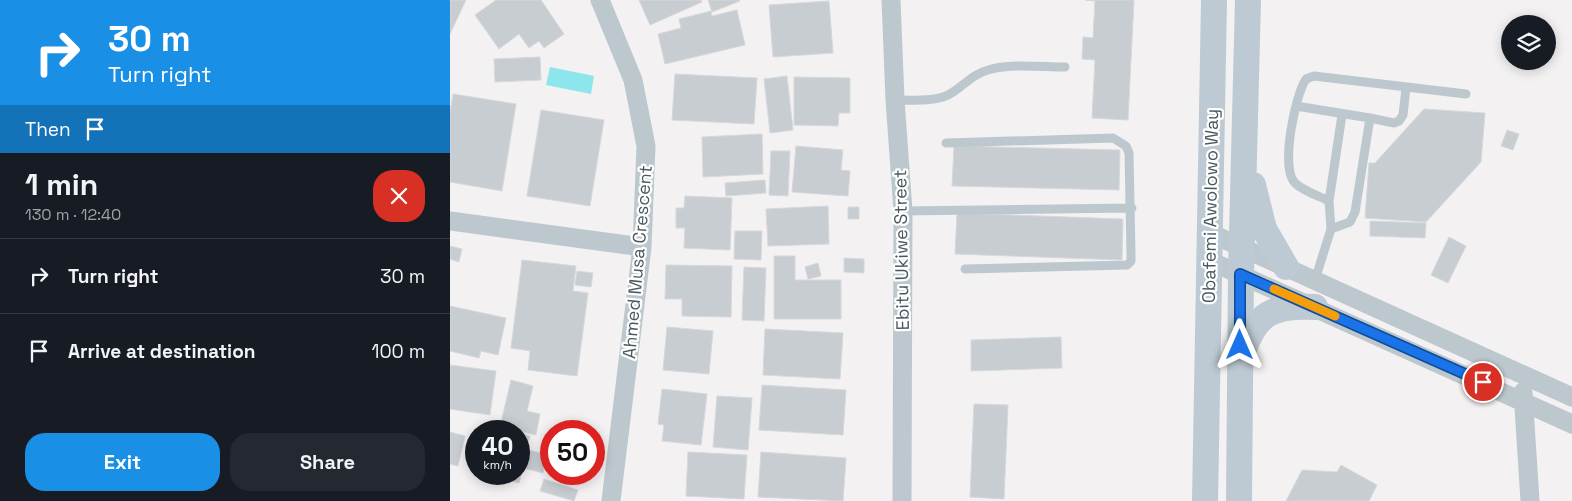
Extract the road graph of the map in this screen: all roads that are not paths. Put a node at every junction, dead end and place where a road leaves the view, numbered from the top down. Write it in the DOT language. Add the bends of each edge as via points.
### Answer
graph roads {
  1 [pos="600,0"];
  2 [pos="891,0"];
  3 [pos="1214,0"];
  4 [pos="1248,0"];
  5 [pos="1065,67"];
  6 [pos="1406,88"];
  7 [pos="1466,94"];
  8 [pos="895,100"];
  9 [pos="1296,106"];
  10 [pos="1342,115"];
  11 [pos="1370,118"];
  12 [pos="1244,133"];
  13 [pos="946,143"];
  14 [pos="1329,201"];
  15 [pos="1132,208"];
  16 [pos="903,211"];
  17 [pos="450,221"];
  18 [pos="1331,229"];
  19 [pos="1210,233"];
  20 [pos="1242,246"];
  21 [pos="642,247"];
  22 [pos="1208,260"];
  23 [pos="1286,267"];
  24 [pos="965,268"];
  25 [pos="1240,274"];
  26 [pos="1315,280"];
  27 [pos="1315,307"];
  28 [pos="1240,362"];
  29 [pos="1522,375"];
  30 [pos="1572,397"];
  31 [pos="1524,401"];
  32 [pos="1572,424"];
  33 [pos="611,501"];
  34 [pos="902,501"];
  35 [pos="1205,501"];
  36 [pos="1239,501"];
  37 [pos="1530,501"];
  1 -- 21 [label="street, Ahmed Musa Crescent" via="633,80 646,146"];
  2 -- 8 [label="street, Ebitu Ukiwe Street"];
  3 -- 19 [label="main road, Obafemi Awolowo Way"];
  4 -- 12 [label="main road, Obafemi Awolowo Way"];
  5 -- 8 [label="lane" via="987,70 937,99"];
  6 -- 7 [label="lane"];
  6 -- 9 [label="lane" via="1314,76 1302,85"];
  6 -- 11 [label="lane" via="1403,115 1399,121 1394,123"];
  8 -- 16 [label="street, Ebitu Ukiwe Street"];
  9 -- 10 [label="lane"];
  9 -- 14 [label="lane" via="1289,172 1295,183"];
  10 -- 11 [label="lane"];
  10 -- 14 [label="lane"];
  11 -- 18 [label="lane" via="1355,212 1350,222"];
  12 -- 20 [label="main road, Obafemi Awolowo Way"];
  12 -- 23 [label="main road" via="1254,195 1264,229"];
  13 -- 15 [label="lane" via="1113,138 1126,146 1129,153"];
  14 -- 18 [label="lane"];
  15 -- 16 [label="lane"];
  15 -- 24 [label="lane" via="1131,261 1127,265"];
  16 -- 34 [label="street, Ebitu Ukiwe Street"];
  17 -- 21 [label="street"];
  18 -- 26 [label="lane"];
  19 -- 20 [label="street"];
  19 -- 22 [label="main road, Obafemi Awolowo Way"];
  20 -- 23 [label="street"];
  20 -- 25 [label="main road, Obafemi Awolowo Way"];
  21 -- 33 [label="street, Ahmed Musa Crescent"];
  22 -- 25 [label="street"];
  22 -- 35 [label="main road, Obafemi Awolowo Way"];
  23 -- 26 [label="street"];
  25 -- 27 [label="street"];
  25 -- 28 [label="main road, Obafemi Awolowo Way"];
  26 -- 29 [label="street"];
  27 -- 28 [label="main road" via="1286,307 1266,314 1248,335"];
  27 -- 31 [label="street"];
  28 -- 36 [label="main road, Obafemi Awolowo Way"];
  29 -- 30 [label="street"];
  29 -- 31 [label="street"];
  31 -- 32 [label="street"];
  31 -- 37 [label="street"];
}
